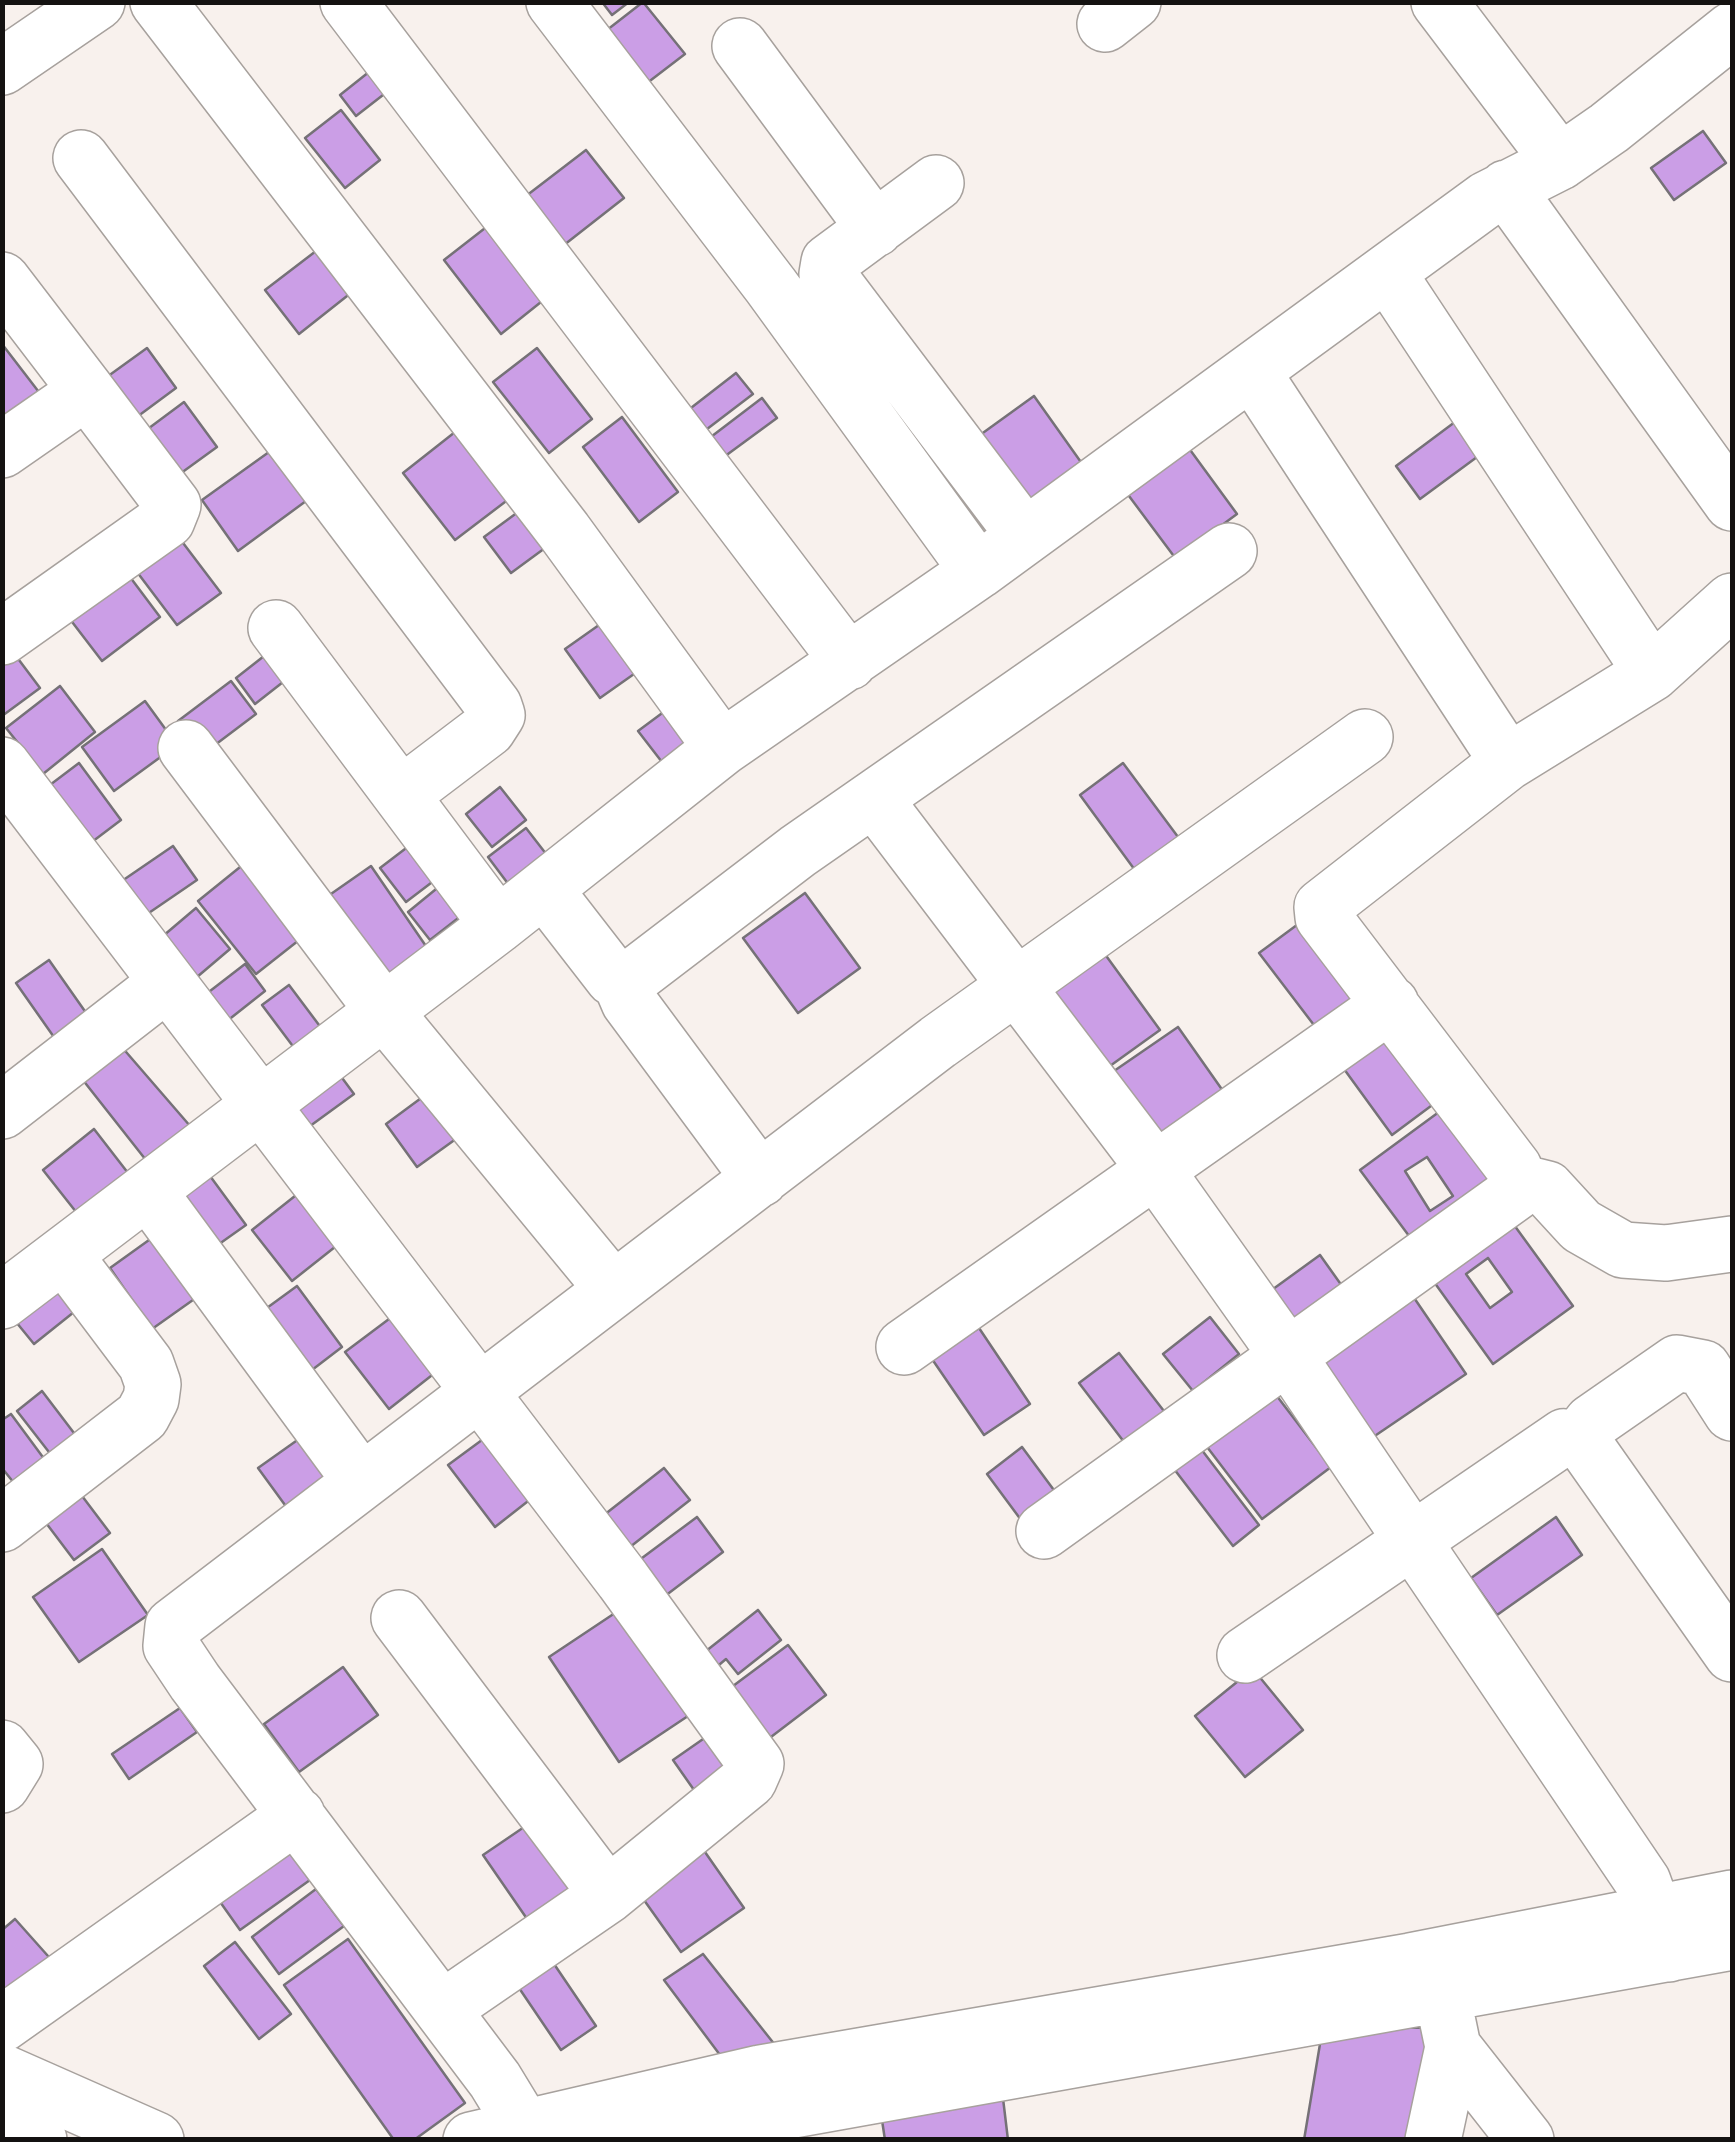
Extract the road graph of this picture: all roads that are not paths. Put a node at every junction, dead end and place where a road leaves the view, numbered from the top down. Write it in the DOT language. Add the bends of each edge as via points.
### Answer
graph roads {
  1 [pos="96,2"];
  2 [pos="158,2"];
  3 [pos="348,2"];
  4 [pos="554,2"];
  5 [pos="1439,2"];
  6 [pos="1723,22"];
  7 [pos="740,46"];
  8 [pos="2,67"];
  9 [pos="81,158"];
  10 [pos="1560,162"];
  11 [pos="936,184"];
  12 [pos="1506,188"];
  13 [pos="874,228"];
  14 [pos="1387,272"];
  15 [pos="2,280"];
  16 [pos="1253,374"];
  17 [pos="87,391"];
  18 [pos="2,450"];
  19 [pos="1732,503"];
  20 [pos="1025,536"];
  21 [pos="1230,551"];
  22 [pos="978,571"];
  23 [pos="1732,601"];
  24 [pos="276,628"];
  25 [pos="2,637"];
  26 [pos="849,662"];
  27 [pos="1652,673"];
  28 [pos="1365,737"];
  29 [pos="186,748"];
  30 [pos="722,748"];
  31 [pos="1508,762"];
  32 [pos="10,792"];
  33 [pos="400,795"];
  34 [pos="876,800"];
  35 [pos="544,888"];
  36 [pos="498,925"];
  37 [pos="620,981"];
  38 [pos="167,983"];
  39 [pos="1015,986"];
  40 [pos="1391,1004"];
  41 [pos="384,1010"];
  42 [pos="259,1104"];
  43 [pos="2,1111"];
  44 [pos="1154,1168"];
  45 [pos="760,1179"];
  46 [pos="1518,1188"];
  47 [pos="148,1192"];
  48 [pos="1732,1244"];
  49 [pos="64,1255"];
  50 [pos="613,1289"];
  51 [pos="2,1302"];
  52 [pos="904,1347"];
  53 [pos="1287,1355"];
  54 [pos="480,1393"];
  55 [pos="1732,1413"];
  56 [pos="1578,1440"];
  57 [pos="362,1480"];
  58 [pos="2,1524"];
  59 [pos="1044,1531"];
  60 [pos="1413,1543"];
  61 [pos="399,1618"];
  62 [pos="1732,1654"];
  63 [pos="1245,1655"];
  64 [pos="2,1748"];
  65 [pos="2,1785"];
  66 [pos="297,1816"];
  67 [pos="608,1894"];
  68 [pos="1732,1898"];
  69 [pos="1663,1934"];
  70 [pos="1732,1942"];
  71 [pos="1443,2000"];
  72 [pos="442,2010"];
  73 [pos="2,2024"];
  74 [pos="2,2072"];
  75 [pos="2,2122"];
  76 [pos="523,2126"];
  77 [pos="39,2140"];
  78 [pos="156,2140"];
  79 [pos="471,2140"];
  80 [pos="626,2140"];
  81 [pos="1433,2140"];
  82 [pos="1526,2140"];
  1 -- 8 [label="street"];
  2 -- 30 [label="street" via="564,530"];
  3 -- 26 [label="street"];
  4 -- 22 [label="street"];
  5 -- 10 [label="street"];
  6 -- 10 [label="street"];
  7 -- 13 [label="street"];
  9 -- 33 [label="street" via="494,706 488,729"];
  10 -- 12 [label="street"];
  11 -- 13 [label="street"];
  12 -- 14 [label="street"];
  12 -- 19 [label="street"];
  13 -- 20 [label="street" via="830,262 831,285"];
  14 -- 16 [label="street"];
  14 -- 27 [label="street"];
  15 -- 17 [label="street"];
  16 -- 20 [label="street"];
  16 -- 31 [label="street"];
  17 -- 18 [label="street"];
  17 -- 25 [label="street" via="173,505 172,513"];
  20 -- 22 [label="street"];
  21 -- 34 [label="street"];
  22 -- 26 [label="street"];
  23 -- 27 [label="street"];
  24 -- 33 [label="street"];
  26 -- 30 [label="street"];
  27 -- 31 [label="street"];
  28 -- 39 [label="street"];
  29 -- 41 [label="street"];
  30 -- 35 [label="street"];
  31 -- 40 [label="street" via="1322,907 1322,917"];
  32 -- 38 [label="street"];
  33 -- 36 [label="street"];
  34 -- 37 [label="street" via="798,851 639,974"];
  34 -- 39 [label="street"];
  35 -- 36 [label="street"];
  35 -- 37 [label="street"];
  36 -- 41 [label="street"];
  37 -- 45 [label="street"];
  38 -- 42 [label="street"];
  38 -- 43 [label="street"];
  39 -- 44 [label="street"];
  39 -- 45 [label="street"];
  40 -- 44 [label="street"];
  40 -- 46 [label="street" via="1514,1168"];
  41 -- 42 [label="street"];
  41 -- 50 [label="street"];
  42 -- 47 [label="street"];
  42 -- 54 [label="street"];
  44 -- 52 [label="street"];
  44 -- 53 [label="street"];
  45 -- 50 [label="street"];
  46 -- 48 [label="street" via="1547,1189 1581,1226 1623,1250 1666,1253"];
  46 -- 53 [label="street"];
  47 -- 49 [label="street"];
  47 -- 57 [label="street"];
  49 -- 51 [label="street"];
  49 -- 58 [label="street" via="146,1364 152,1399 142,1416"];
  50 -- 54 [label="street"];
  53 -- 59 [label="street"];
  53 -- 60 [label="street"];
  54 -- 57 [label="street"];
  54 -- 67 [label="street" via="756,1764 749,1780"];
  55 -- 56 [label="street" via="1703,1368 1677,1362 1592,1422"];
  56 -- 60 [label="street" via="1553,1440"];
  56 -- 62 [label="street"];
  57 -- 66 [label="street" via="181,1616 170,1635 176,1655"];
  60 -- 63 [label="street"];
  60 -- 69 [label="street" via="1643,1882"];
  61 -- 67 [label="street"];
  64 -- 65 [label="street" via="15,1764"];
  66 -- 72 [label="street"];
  66 -- 73 [label="street"];
  67 -- 72 [label="street"];
  68 -- 69 [label="street"];
  69 -- 70 [label="street"];
  69 -- 71 [label="street"];
  71 -- 76 [label="street" via="760,2072"];
  71 -- 80 [label="street" via="1176,2038"];
  71 -- 81 [label="street"];
  71 -- 82 [label="street"];
  72 -- 76 [label="street"];
  74 -- 78 [label="street"];
  75 -- 77 [label="street"];
  76 -- 79 [label="street"];
}
